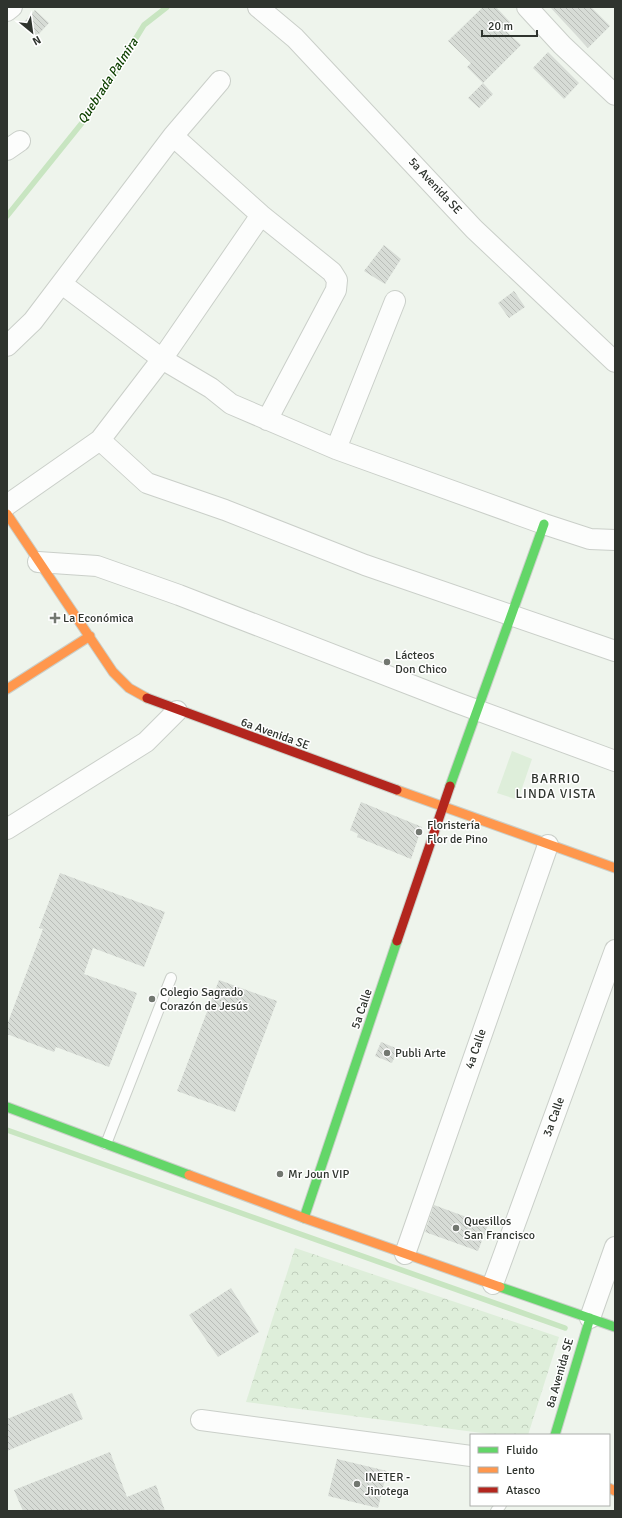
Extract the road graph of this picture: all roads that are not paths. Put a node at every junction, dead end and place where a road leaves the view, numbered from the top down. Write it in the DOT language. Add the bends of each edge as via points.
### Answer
graph roads {
  1 [pos="12,7"];
  2 [pos="258,7"];
  3 [pos="527,7"];
  4 [pos="7,11"];
  5 [pos="220,81"];
  6 [pos="615,95"];
  7 [pos="173,136"];
  8 [pos="261,215"];
  9 [pos="62,284"];
  10 [pos="395,301"];
  11 [pos="7,346"];
  12 [pos="162,359"];
  13 [pos="615,362"];
  14 [pos="266,420"];
  15 [pos="100,440"];
  16 [pos="336,449"];
  17 [pos="7,505"];
  18 [pos="7,514"];
  19 [pos="544,524"];
  20 [pos="615,540"];
  21 [pos="38,562"];
  22 [pos="511,615"];
  23 [pos="90,636"];
  24 [pos="615,651"];
  25 [pos="7,689"];
  26 [pos="476,710"];
  27 [pos="177,711"];
  28 [pos="615,761"];
  29 [pos="442,807"];
  30 [pos="7,829"];
  31 [pos="548,845"];
  32 [pos="615,868"];
  33 [pos="615,950"];
  34 [pos="171,978"];
  35 [pos="7,1107"];
  36 [pos="106,1144"];
  37 [pos="304,1218"];
  38 [pos="615,1247"];
  39 [pos="405,1254"];
  40 [pos="492,1284"];
  41 [pos="590,1318"];
  42 [pos="615,1327"];
  43 [pos="201,1420"];
  44 [pos="554,1434"];
  45 [pos="470,1456"];
  1 -- 4 [label="street"];
  2 -- 13 [label="street, 5a Avenida SE" via="295,38 474,229"];
  3 -- 6 [label="street" via="562,45"];
  5 -- 7 [label="street"];
  7 -- 8 [label="street"];
  7 -- 9 [label="street"];
  8 -- 12 [label="street"];
  8 -- 14 [label="street" via="332,272 337,280 336,290"];
  9 -- 11 [label="street" via="33,321"];
  9 -- 12 [label="street"];
  10 -- 16 [label="street"];
  12 -- 14 [label="street" via="211,388 231,404"];
  12 -- 15 [label="street"];
  14 -- 16 [label="street"];
  15 -- 17 [label="street"];
  15 -- 22 [label="street" via="147,483 225,510 365,565"];
  16 -- 19 [label="street"];
  18 -- 21 [label="street, 6a Avenida SE"];
  19 -- 20 [label="street" via="590,539"];
  19 -- 22 [label="street, 5a Calle"];
  21 -- 23 [label="street, 6a Avenida SE"];
  21 -- 26 [label="street" via="97,566 179,595"];
  22 -- 24 [label="street"];
  22 -- 26 [label="street, 5a Calle"];
  23 -- 25 [label="street"];
  23 -- 27 [label="street, 6a Avenida SE" via="105,662 124,684 148,699"];
  26 -- 28 [label="street"];
  26 -- 29 [label="street, 5a Calle"];
  27 -- 29 [label="street, 6a Avenida SE"];
  27 -- 30 [label="street" via="146,742"];
  29 -- 31 [label="street, 6a Avenida SE"];
  29 -- 37 [label="street, 5a Calle"];
  31 -- 32 [label="street, 6a Avenida SE"];
  31 -- 39 [label="street, 4a Calle"];
  33 -- 40 [label="street, 3a Calle"];
  34 -- 36 [label="lane"];
  35 -- 36 [label="street"];
  36 -- 37 [label="street"];
  37 -- 39 [label="street"];
  38 -- 41 [label="street"];
  39 -- 40 [label="street"];
  40 -- 41 [label="street"];
  41 -- 42 [label="street"];
  41 -- 44 [label="street, 8a Avenida SE"];
  43 -- 45 [label="street"];
}
